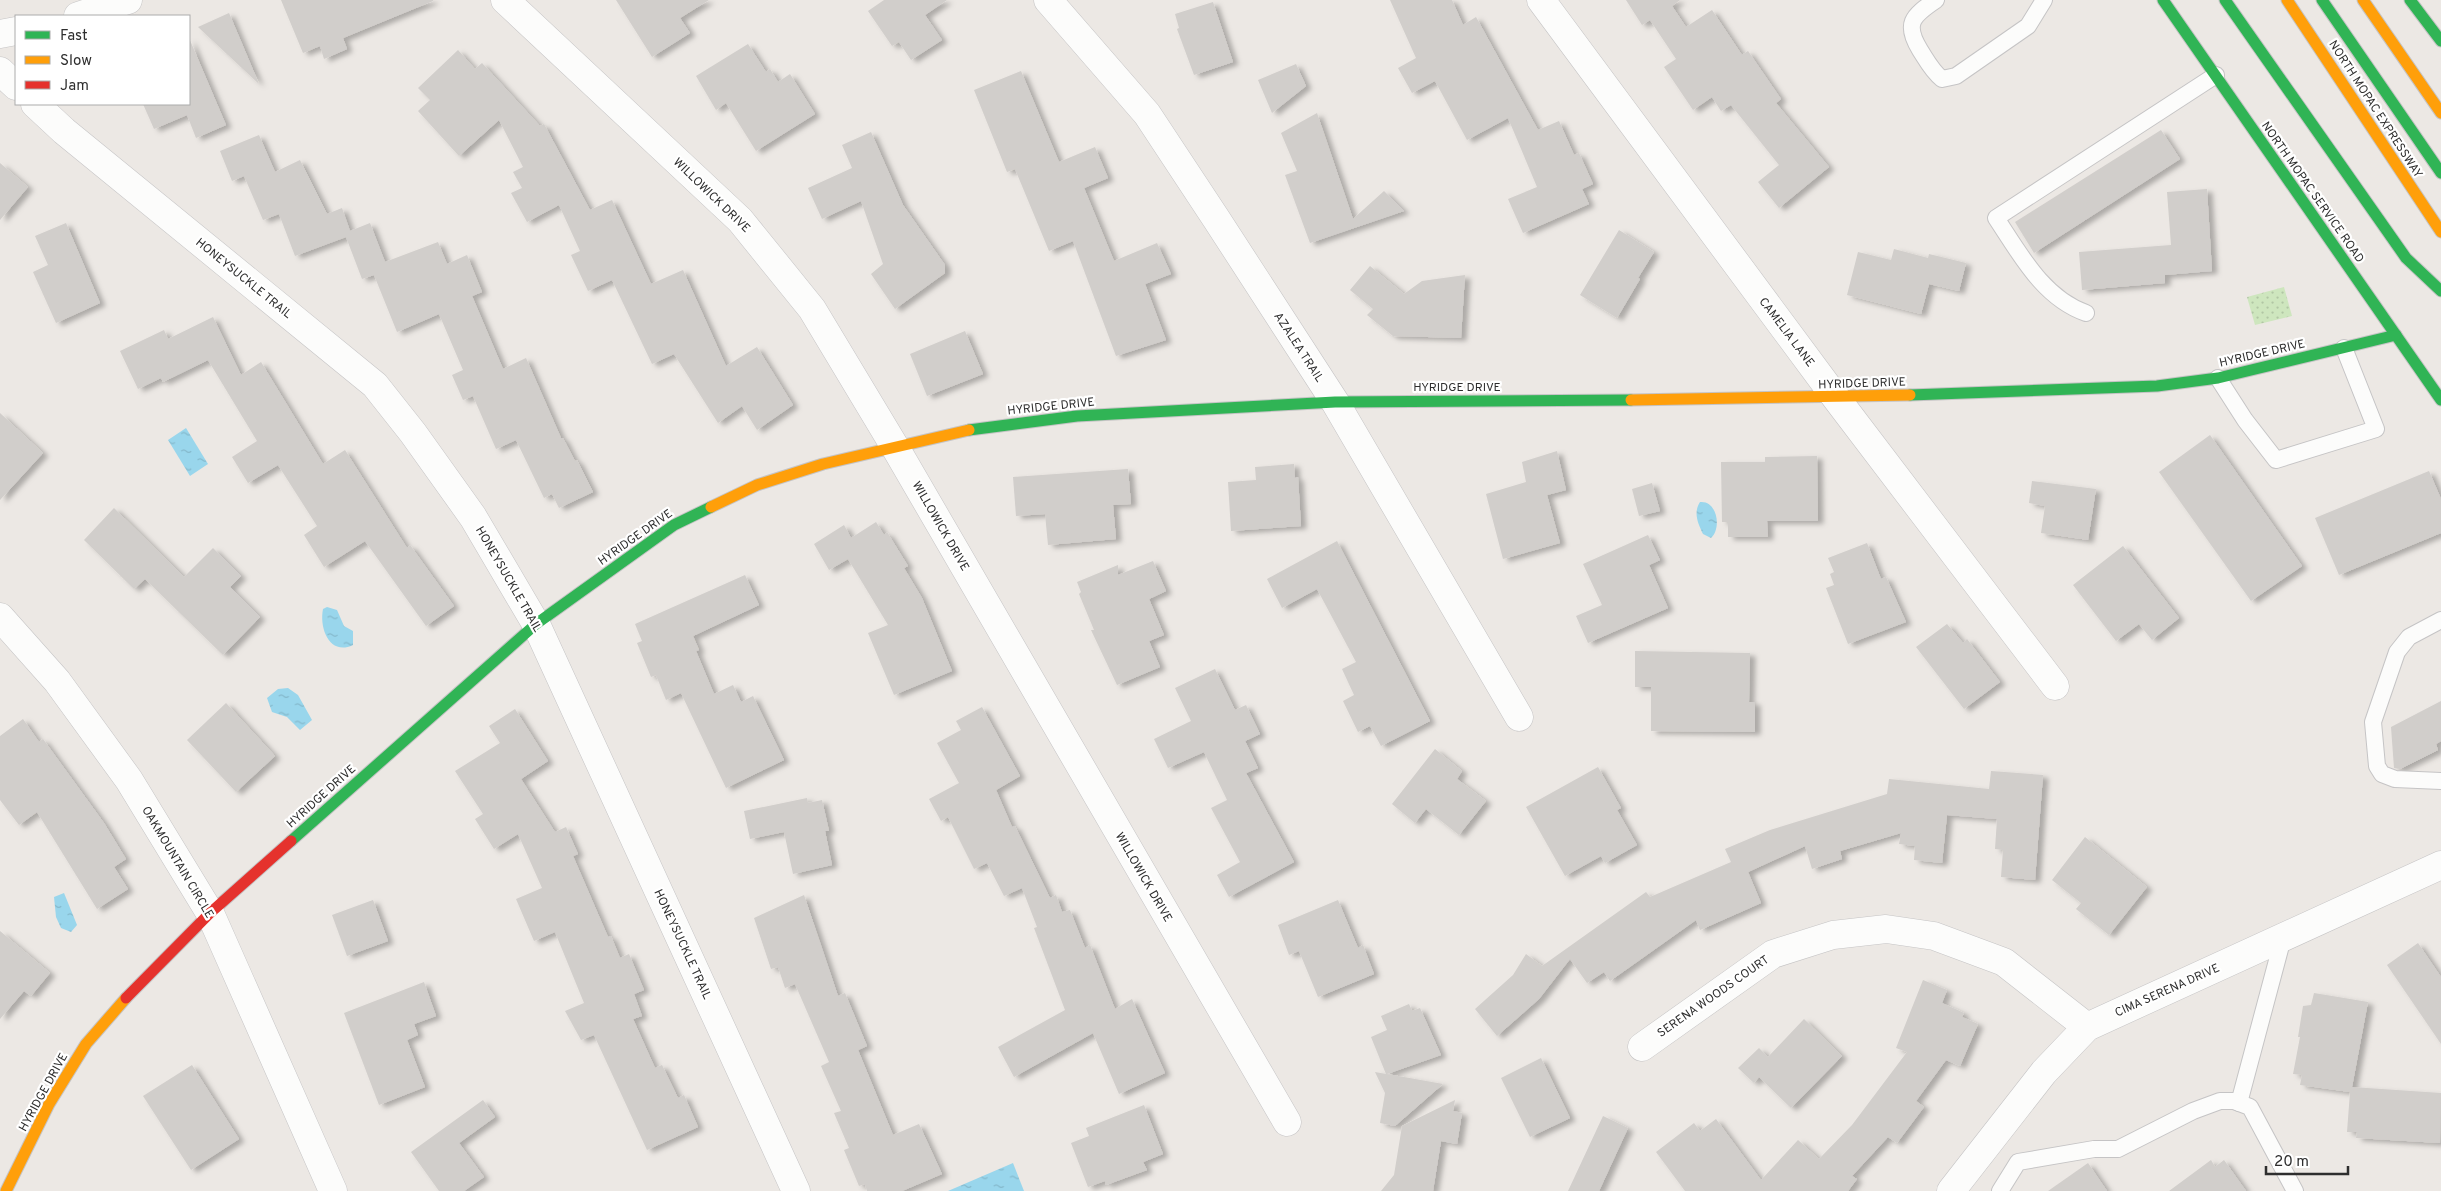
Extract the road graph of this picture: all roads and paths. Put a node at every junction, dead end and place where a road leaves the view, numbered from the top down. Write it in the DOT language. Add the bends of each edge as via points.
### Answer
graph roads {
  1 [pos="128,0"];
  2 [pos="505,0"];
  3 [pos="1048,0"];
  4 [pos="1541,0"];
  5 [pos="1936,0"];
  6 [pos="2044,0"];
  7 [pos="2163,0"];
  8 [pos="2226,0"];
  9 [pos="2239,0"];
  10 [pos="2287,0"];
  11 [pos="2322,0"];
  12 [pos="2363,0"];
  13 [pos="2410,0"];
  14 [pos="81,15"];
  15 [pos="15,31"];
  16 [pos="0,34"];
  17 [pos="2441,40"];
  18 [pos="0,71"];
  19 [pos="2216,75"];
  20 [pos="15,85"];
  21 [pos="36,105"];
  22 [pos="2441,113"];
  23 [pos="2441,173"];
  24 [pos="2441,232"];
  25 [pos="2441,276"];
  26 [pos="2441,291"];
  27 [pos="2086,313"];
  28 [pos="2396,336"];
  29 [pos="2344,348"];
  30 [pos="2218,378"];
  31 [pos="1836,398"];
  32 [pos="2441,400"];
  33 [pos="1335,402"];
  34 [pos="895,447"];
  35 [pos="0,617"];
  36 [pos="2441,620"];
  37 [pos="536,624"];
  38 [pos="2055,686"];
  39 [pos="1519,717"];
  40 [pos="2441,781"];
  41 [pos="2438,872"];
  42 [pos="210,913"];
  43 [pos="2282,938"];
  44 [pos="2086,1027"];
  45 [pos="1642,1047"];
  46 [pos="2239,1103"];
  47 [pos="1287,1122"];
  48 [pos="6,1191"];
  49 [pos="333,1191"];
  50 [pos="796,1191"];
  51 [pos="1951,1191"];
  52 [pos="2000,1191"];
  53 [pos="2295,1191"];
  1 -- 14 [label="street"];
  2 -- 34 [label="street, WILLOWICK DRIVE" via="740,220 812,309"];
  3 -- 33 [label="street, AZALEA TRAIL" via="1147,114"];
  4 -- 31 [label="street, CAMELIA LANE"];
  5 -- 6 [label="lane" via="1920,10 1911,23 1911,35 1933,71 1942,78 1956,76 2028,26"];
  7 -- 19 [label="main road, NORTH MOPAC SERVICE ROAD"];
  8 -- 26 [label="main road" via="2406,258"];
  9 -- 25 [label="main road" via="2416,252"];
  10 -- 24 [label="main road, NORTH MOPAC EXPRESSWAY"];
  11 -- 23 [label="main road"];
  12 -- 22 [label="main road"];
  13 -- 17 [label="main road"];
  15 -- 16 [label="street"];
  18 -- 20 [label="street"];
  19 -- 27 [label="lane" via="1996,218 2040,282 2073,308"];
  19 -- 28 [label="main road, NORTH MOPAC SERVICE ROAD"];
  21 -- 37 [label="street, HONEYSUCKLE TRAIL" via="375,385 473,517"];
  28 -- 29 [label="main road, HYRIDGE DRIVE"];
  28 -- 32 [label="main road, NORTH MOPAC SERVICE ROAD"];
  29 -- 30 [label="main road, HYRIDGE DRIVE"];
  29 -- 30 [label="lane" via="2376,429 2276,460"];
  30 -- 31 [label="main road, HYRIDGE DRIVE" via="2157,386"];
  31 -- 33 [label="main road, HYRIDGE DRIVE"];
  31 -- 38 [label="street, CAMELIA LANE"];
  33 -- 34 [label="main road, HYRIDGE DRIVE" via="1077,416 982,427"];
  33 -- 39 [label="street, AZALEA TRAIL"];
  34 -- 37 [label="main road, HYRIDGE DRIVE" via="757,485 674,525"];
  34 -- 47 [label="street, WILLOWICK DRIVE"];
  35 -- 42 [label="street, OAKMOUNTAIN CIRCLE" via="57,681 129,780"];
  36 -- 40 [label="lane" via="2410,637 2397,652 2373,722 2376,766 2382,774 2395,780"];
  37 -- 42 [label="main road, HYRIDGE DRIVE"];
  37 -- 50 [label="street, HONEYSUCKLE TRAIL"];
  41 -- 43 [label="street, CIMA SERENA DRIVE"];
  42 -- 48 [label="main road, HYRIDGE DRIVE" via="139,983 86,1044 49,1104"];
  42 -- 49 [label="street, OAKMOUNTAIN CIRCLE"];
  43 -- 44 [label="street, CIMA SERENA DRIVE"];
  43 -- 46 [label="lane"];
  44 -- 45 [label="street, SERENA WOODS COURT" via="2004,962 1934,936 1886,928 1833,936 1773,954"];
  44 -- 51 [label="street, CIMA SERENA DRIVE" via="2044,1072"];
  46 -- 52 [label="lane" via="2220,1101 2193,1111 2118,1149 2094,1149 2018,1162"];
  46 -- 53 [label="lane" via="2250,1107"];
}
